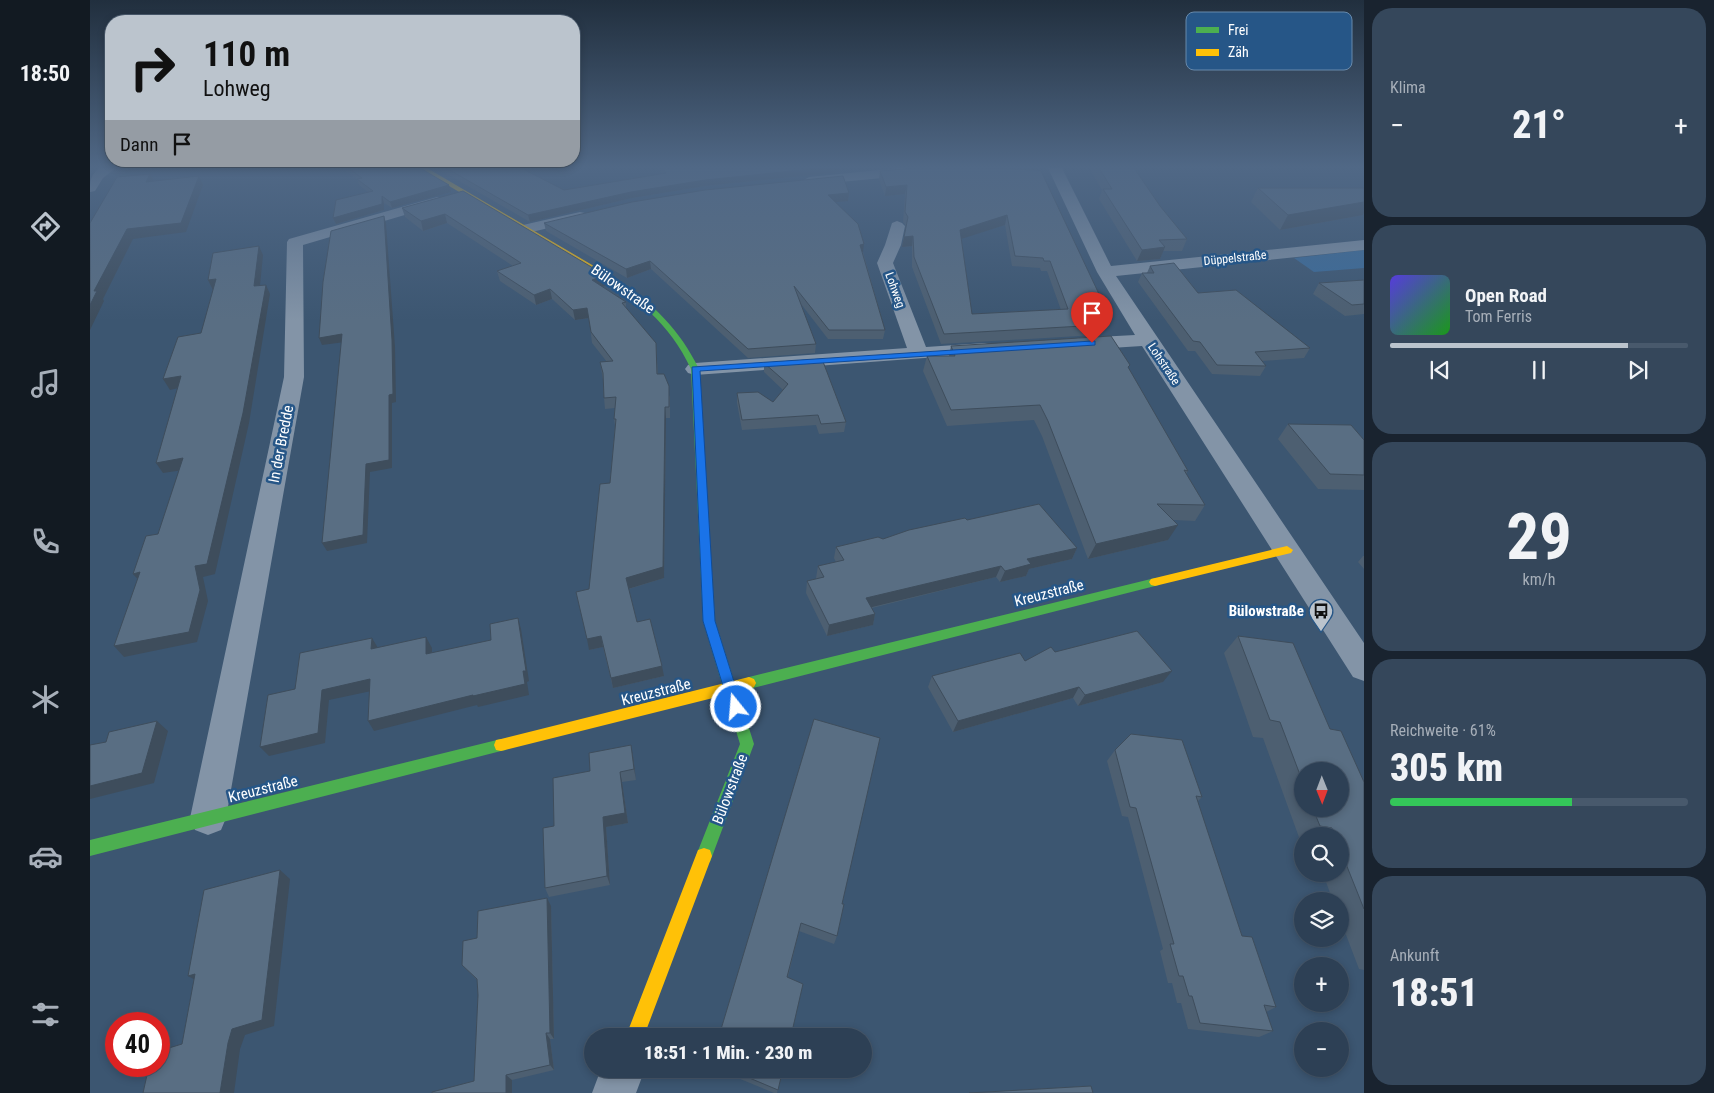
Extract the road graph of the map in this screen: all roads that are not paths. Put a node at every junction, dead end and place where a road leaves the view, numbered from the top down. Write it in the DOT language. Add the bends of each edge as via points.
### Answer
graph roads {
  1 [pos="376,219"];
  2 [pos="512,219"];
  3 [pos="568,219"];
  4 [pos="1079,219"];
  5 [pos="897,226"];
  6 [pos="528,228"];
  7 [pos="1364,245"];
  8 [pos="1105,272"];
  9 [pos="1148,340"];
  10 [pos="1063,344"];
  11 [pos="1007,348"];
  12 [pos="919,354"];
  13 [pos="695,369"];
  14 [pos="1287,550"];
  15 [pos="1364,668"];
  16 [pos="730,689"];
  17 [pos="208,818"];
  18 [pos="90,848"];
  19 [pos="638,1028"];
  20 [pos="620,1078"];
  21 [pos="614,1093"];
  1 -- 17 [label="street, In der Bredde" via="295,242 294,377"];
  2 -- 6 [label="street, Bülowstraße"];
  3 -- 6 [label="street"];
  4 -- 8 [label="street, Lohstraße"];
  5 -- 12 [label="street, Lohweg" via="885,263"];
  6 -- 13 [label="street, Bülowstraße" via="623,285 659,314 689,354"];
  7 -- 8 [label="street, Düppelstraße"];
  8 -- 9 [label="street, Lohstraße"];
  9 -- 10 [label="street"];
  9 -- 14 [label="street, Lohstraße"];
  11 -- 12 [label="street"];
  12 -- 13 [label="street"];
  13 -- 16 [label="street, Bülowstraße" via="709,621"];
  14 -- 15 [label="street, Lohstraße"];
  14 -- 16 [label="street, Kreuzstraße"];
  16 -- 17 [label="street, Kreuzstraße"];
  16 -- 19 [label="street, Bülowstraße" via="747,744"];
  17 -- 18 [label="street, Kreuzstraße"];
  20 -- 21 [label="street"];
}
